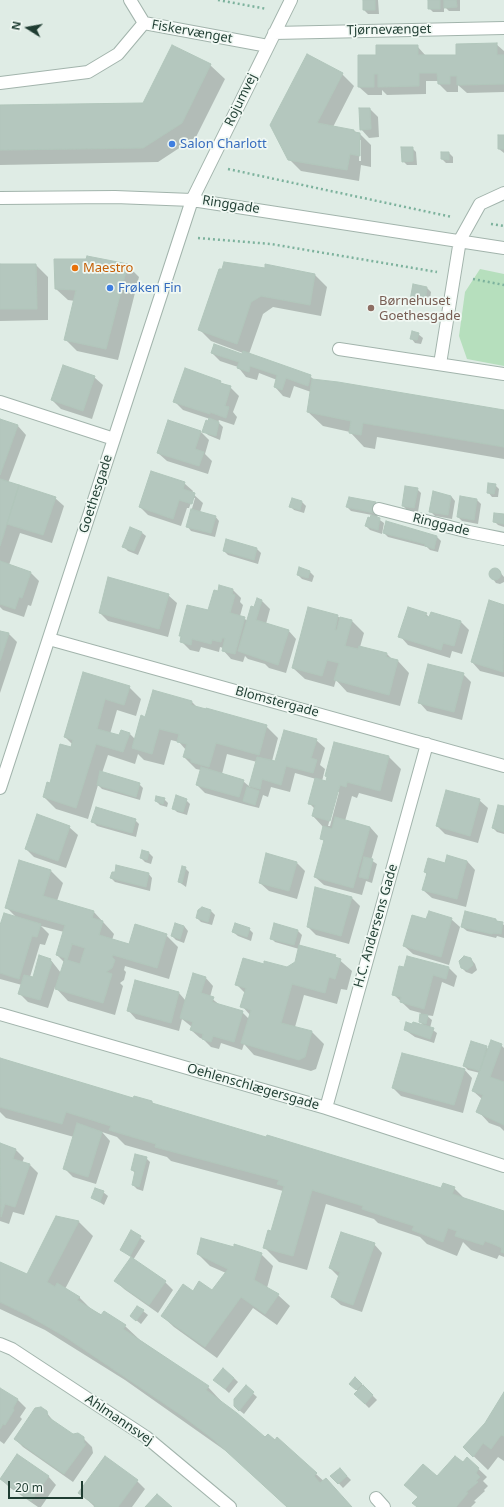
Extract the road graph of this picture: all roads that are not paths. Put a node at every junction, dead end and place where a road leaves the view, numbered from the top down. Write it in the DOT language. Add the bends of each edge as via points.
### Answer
graph roads {
  1 [pos="130,0"];
  2 [pos="291,0"];
  3 [pos="144,23"];
  4 [pos="504,28"];
  5 [pos="274,33"];
  6 [pos="268,46"];
  7 [pos="0,83"];
  8 [pos="504,193"];
  9 [pos="0,198"];
  10 [pos="192,200"];
  11 [pos="460,240"];
  12 [pos="504,248"];
  13 [pos="339,349"];
  14 [pos="440,364"];
  15 [pos="504,374"];
  16 [pos="0,402"];
  17 [pos="114,439"];
  18 [pos="379,508"];
  19 [pos="504,539"];
  20 [pos="49,639"];
  21 [pos="427,744"];
  22 [pos="504,766"];
  23 [pos="0,788"];
  24 [pos="0,1014"];
  25 [pos="326,1108"];
  26 [pos="504,1166"];
  27 [pos="0,1344"];
  28 [pos="230,1507"];
  1 -- 3 [label="street, Fiskervænget"];
  2 -- 5 [label="street, Rojumvej"];
  3 -- 6 [label="street, Fiskervænget"];
  3 -- 7 [label="street" via="118,54 88,72"];
  4 -- 5 [label="street, Tjørnevænget"];
  5 -- 6 [label="street, Rojumvej"];
  6 -- 10 [label="street, Rojumvej"];
  8 -- 11 [label="street" via="480,204"];
  9 -- 10 [label="street, Ringgade" via="114,197"];
  10 -- 11 [label="street, Ringgade"];
  10 -- 17 [label="street, Goethesgade"];
  11 -- 12 [label="street, Ringgade"];
  11 -- 14 [label="street"];
  13 -- 14 [label="street"];
  14 -- 15 [label="street"];
  16 -- 17 [label="street"];
  17 -- 20 [label="street, Goethesgade"];
  18 -- 19 [label="street, Ringgade"];
  20 -- 21 [label="street, Blomstergade"];
  20 -- 23 [label="street, Goethesgade"];
  21 -- 22 [label="street, Blomstergade"];
  21 -- 25 [label="street, H.C. Andersens Gade"];
  24 -- 25 [label="street, Oehlenschlægersgade"];
  25 -- 26 [label="street, Oehlenschlægersgade"];
  27 -- 28 [label="street, Ahlmannsvej" via="12,1349 146,1437"];
}
